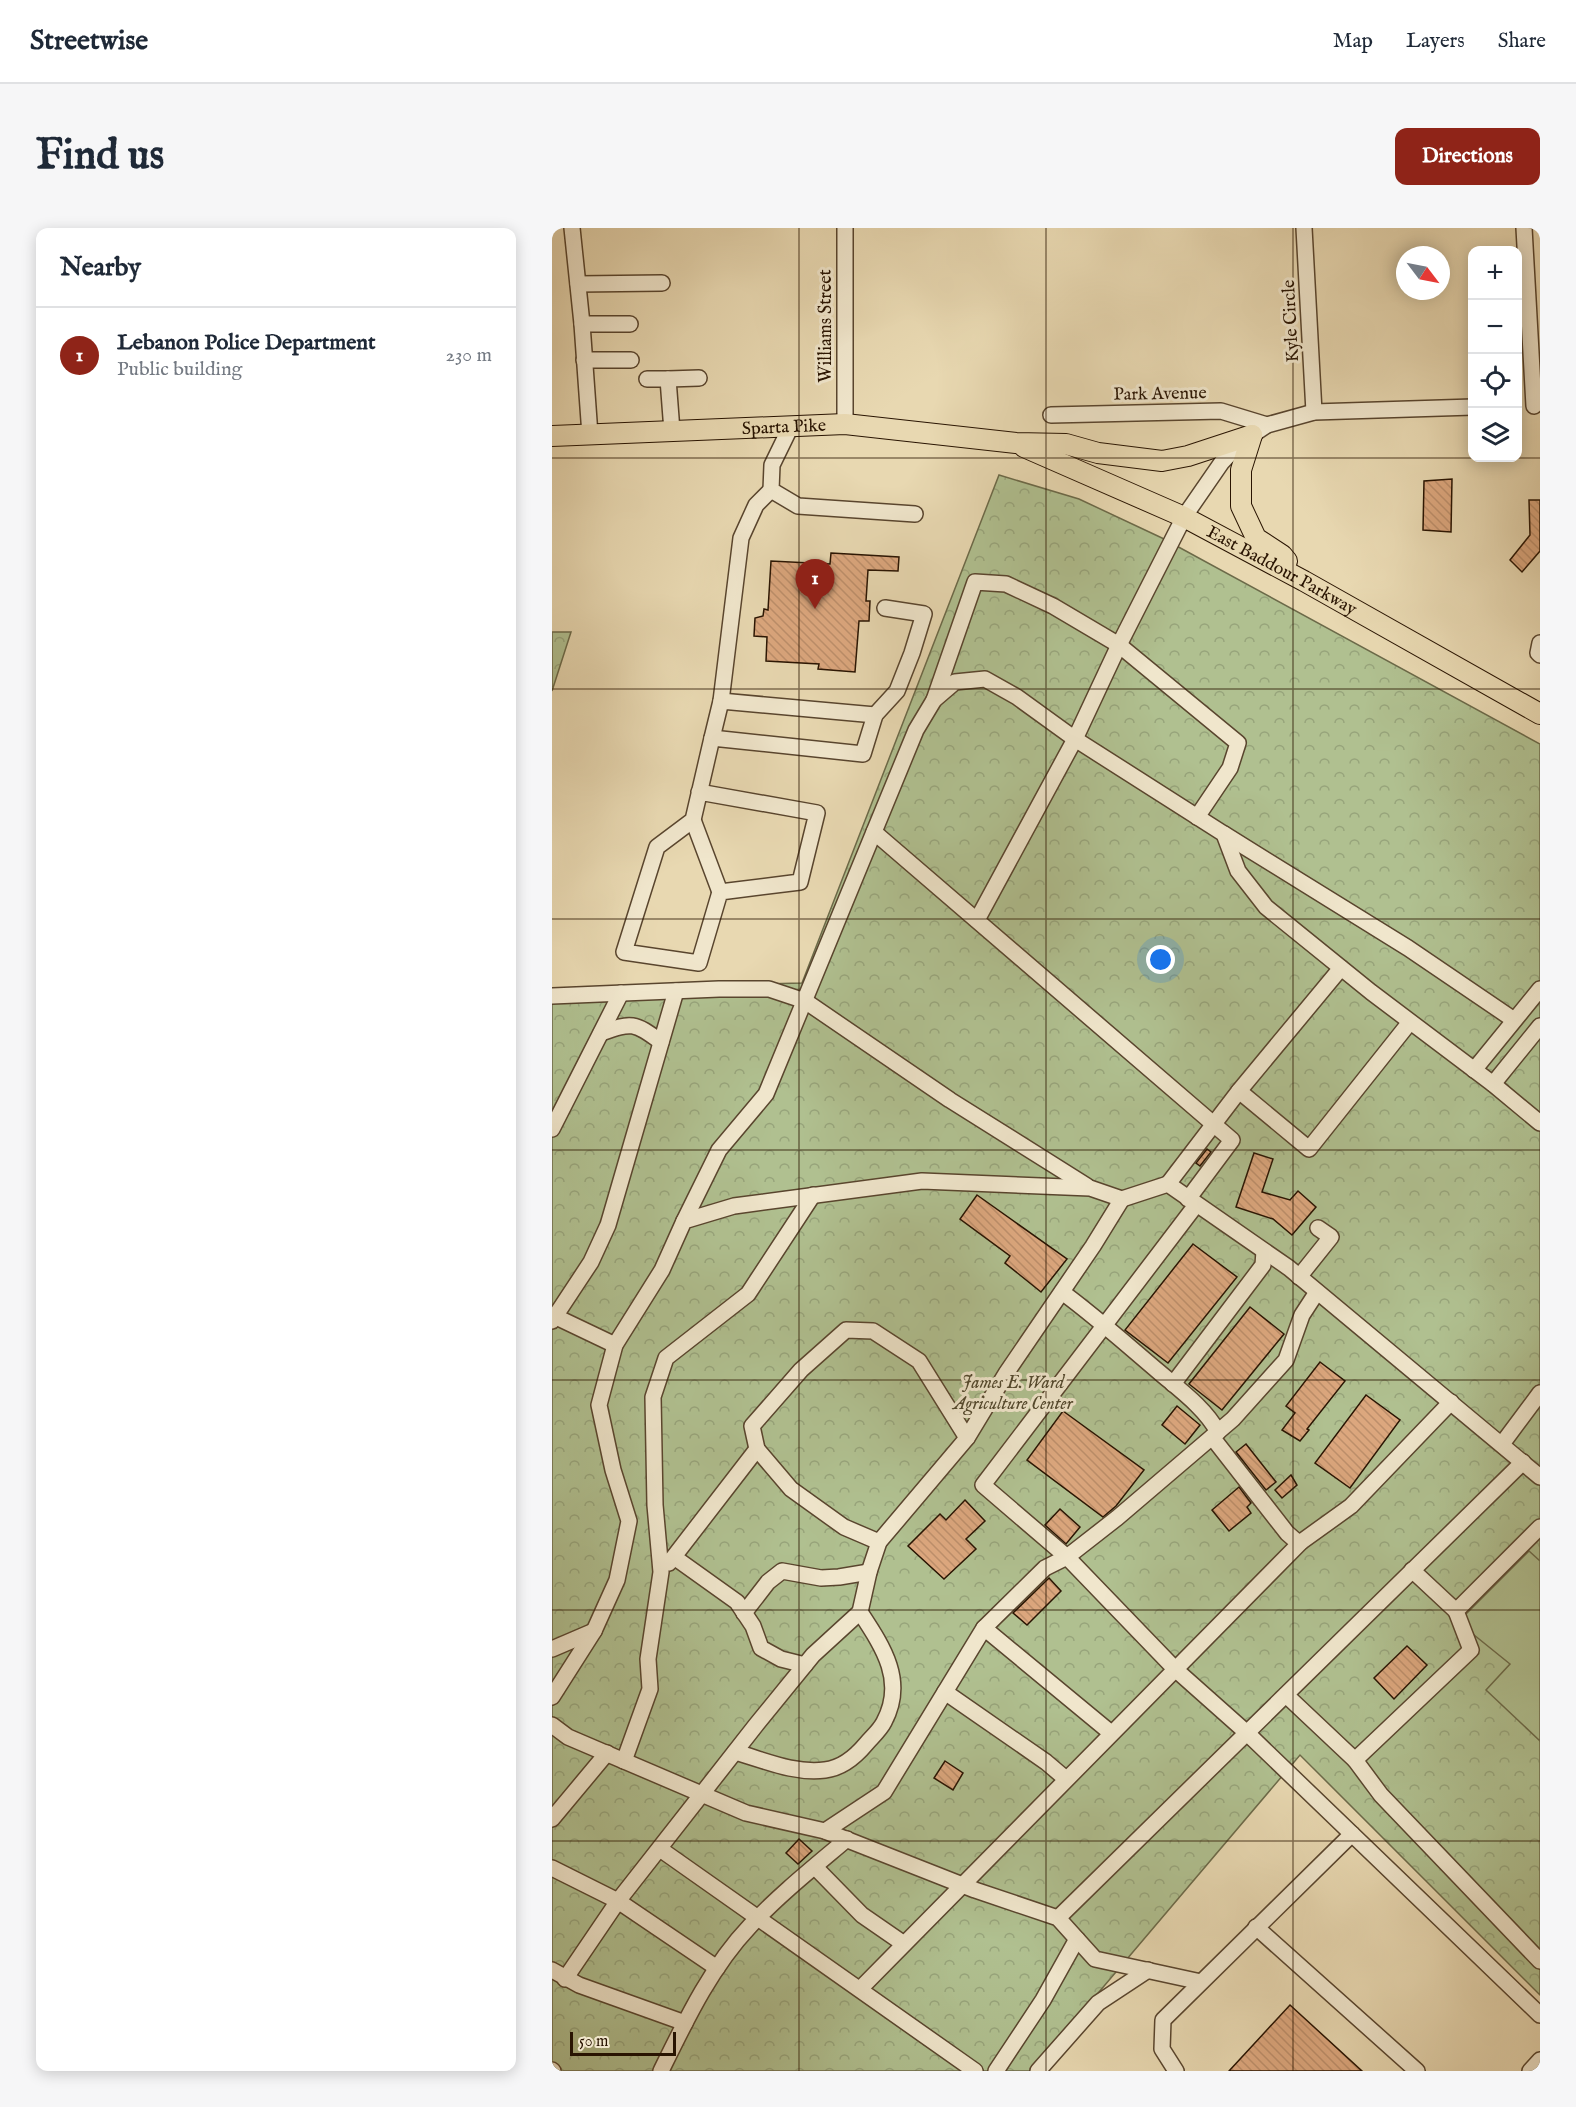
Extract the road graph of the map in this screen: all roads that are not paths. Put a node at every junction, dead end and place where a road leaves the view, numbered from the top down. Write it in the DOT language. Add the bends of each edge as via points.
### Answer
graph roads {
  1 [pos="572,228"];
  2 [pos="845,228"];
  3 [pos="1304,228"];
  4 [pos="1524,228"];
  5 [pos="578,284"];
  6 [pos="662,284"];
  7 [pos="582,324"];
  8 [pos="630,324"];
  9 [pos="584,360"];
  10 [pos="631,360"];
  11 [pos="699,378"];
  12 [pos="647,379"];
  13 [pos="668,379"];
  14 [pos="1537,406"];
  15 [pos="1468,407"];
  16 [pos="1314,412"];
  17 [pos="1051,415"];
  18 [pos="845,424"];
  19 [pos="791,426"];
  20 [pos="1259,430"];
  21 [pos="672,431"];
  22 [pos="590,435"];
  23 [pos="552,436"];
  24 [pos="1016,443"];
  25 [pos="771,490"];
  26 [pos="915,514"];
  27 [pos="1184,517"];
  28 [pos="1304,581"];
  29 [pos="885,608"];
  30 [pos="1540,643"];
  31 [pos="1119,645"];
  32 [pos="1540,655"];
  33 [pos="934,700"];
  34 [pos="721,701"];
  35 [pos="1540,714"];
  36 [pos="875,715"];
  37 [pos="712,738"];
  38 [pos="1075,739"];
  39 [pos="699,792"];
  40 [pos="1197,817"];
  41 [pos="693,820"];
  42 [pos="874,832"];
  43 [pos="1224,834"];
  44 [pos="720,892"];
  45 [pos="977,920"];
  46 [pos="1341,968"];
  47 [pos="1540,989"];
  48 [pos="676,991"];
  49 [pos="621,993"];
  50 [pos="552,996"];
  51 [pos="805,1001"];
  52 [pos="1514,1020"];
  53 [pos="1410,1022"];
  54 [pos="1540,1026"];
  55 [pos="601,1033"];
  56 [pos="662,1042"];
  57 [pos="1474,1070"];
  58 [pos="1493,1084"];
  59 [pos="1239,1091"];
  60 [pos="1213,1123"];
  61 [pos="1540,1123"];
  62 [pos="552,1130"];
  63 [pos="1168,1184"];
  64 [pos="1090,1188"];
  65 [pos="813,1195"];
  66 [pos="1122,1199"];
  67 [pos="1192,1202"];
  68 [pos="684,1221"];
  69 [pos="1318,1228"];
  70 [pos="1264,1251"];
  71 [pos="1299,1277"];
  72 [pos="1062,1292"];
  73 [pos="1317,1292"];
  74 [pos="553,1317"];
  75 [pos="1105,1324"];
  76 [pos="615,1346"];
  77 [pos="1173,1384"];
  78 [pos="1540,1393"];
  79 [pos="1451,1402"];
  80 [pos="1215,1434"];
  81 [pos="967,1438"];
  82 [pos="1502,1444"];
  83 [pos="757,1449"];
  84 [pos="1523,1462"];
  85 [pos="1540,1477"];
  86 [pos="1540,1527"];
  87 [pos="879,1542"];
  88 [pos="1301,1542"];
  89 [pos="675,1557"];
  90 [pos="1067,1557"];
  91 [pos="1412,1570"];
  92 [pos="661,1572"];
  93 [pos="869,1572"];
  94 [pos="1456,1611"];
  95 [pos="860,1612"];
  96 [pos="744,1613"];
  97 [pos="984,1628"];
  98 [pos="594,1631"];
  99 [pos="552,1649"];
  100 [pos="805,1665"];
  101 [pos="1175,1669"];
  102 [pos="945,1692"];
  103 [pos="1286,1695"];
  104 [pos="552,1697"];
  105 [pos="552,1725"];
  106 [pos="1112,1733"];
  107 [pos="1247,1733"];
  108 [pos="735,1752"];
  109 [pos="607,1753"];
  110 [pos="1355,1760"];
  111 [pos="624,1761"];
  112 [pos="1066,1779"];
  113 [pos="702,1794"];
  114 [pos="552,1819"];
  115 [pos="825,1831"];
  116 [pos="1352,1834"];
  117 [pos="847,1839"];
  118 [pos="660,1849"];
  119 [pos="815,1867"];
  120 [pos="552,1868"];
  121 [pos="962,1885"];
  122 [pos="618,1901"];
  123 [pos="759,1918"];
  124 [pos="1058,1918"];
  125 [pos="1256,1927"];
  126 [pos="1077,1939"];
  127 [pos="904,1944"];
  128 [pos="1540,1961"];
  129 [pos="717,1968"];
  130 [pos="552,1970"];
  131 [pos="1148,1970"];
  132 [pos="565,1979"];
  133 [pos="1201,1982"];
  134 [pos="860,1989"];
  135 [pos="1540,2015"];
  136 [pos="685,2023"];
  137 [pos="1540,2060"];
  138 [pos="661,2071"];
  139 [pos="975,2071"];
  140 [pos="996,2071"];
  141 [pos="1038,2071"];
  142 [pos="1176,2071"];
  143 [pos="1417,2071"];
  144 [pos="1530,2071"];
  1 -- 5 [label="street"];
  2 -- 18 [label="street, Williams Street"];
  3 -- 16 [label="street, Kyle Circle"];
  4 -- 14 [label="street"];
  5 -- 6 [label="street"];
  5 -- 7 [label="street"];
  7 -- 8 [label="street"];
  7 -- 9 [label="street"];
  9 -- 10 [label="street"];
  9 -- 22 [label="street"];
  11 -- 13 [label="street"];
  12 -- 13 [label="street"];
  13 -- 21 [label="street"];
  15 -- 16 [label="street"];
  16 -- 20 [label="street"];
  17 -- 20 [label="street, Park Avenue" via="1221,411"];
  18 -- 19 [label="main road, Sparta Pike"];
  18 -- 24 [label="main road, Sparta Pike"];
  19 -- 21 [label="main road, Sparta Pike"];
  19 -- 25 [label="street" via="772,465"];
  20 -- 24 [label="main road" via="1188,456 1162,461 1098,453 1066,444"];
  20 -- 27 [label="street" via="1222,462"];
  20 -- 28 [label="main road" via="1241,470 1241,506 1256,538 1282,555"];
  21 -- 22 [label="main road, Sparta Pike"];
  22 -- 23 [label="main road, Sparta Pike"];
  24 -- 27 [label="main road, East Baddour Parkway"];
  25 -- 26 [label="street" via="798,506"];
  25 -- 34 [label="street" via="756,505 741,538"];
  27 -- 28 [label="main road, East Baddour Parkway"];
  27 -- 31 [label="street"];
  28 -- 35 [label="main road, East Baddour Parkway"];
  29 -- 36 [label="street" via="924,614 897,691"];
  30 -- 32 [label="street"];
  31 -- 33 [label="street" via="1006,584 975,582"];
  31 -- 38 [label="street"];
  31 -- 40 [label="street" via="1239,743 1230,768"];
  33 -- 38 [label="street" via="955,682 985,679"];
  33 -- 42 [label="street" via="916,730"];
  34 -- 36 [label="street"];
  34 -- 37 [label="street"];
  36 -- 37 [label="street" via="863,754"];
  37 -- 39 [label="street"];
  38 -- 40 [label="street"];
  38 -- 45 [label="street"];
  39 -- 41 [label="street"];
  39 -- 44 [label="street" via="817,813 800,882"];
  40 -- 43 [label="street"];
  41 -- 44 [label="street"];
  41 -- 44 [label="street" via="657,848 624,952 699,963"];
  42 -- 45 [label="street"];
  42 -- 51 [label="street"];
  43 -- 46 [label="street" via="1238,871 1266,907"];
  43 -- 52 [label="street" via="1408,948"];
  45 -- 60 [label="street"];
  46 -- 53 [label="street"];
  46 -- 59 [label="street"];
  47 -- 52 [label="street"];
  48 -- 49 [label="street"];
  48 -- 51 [label="street" via="770,989"];
  48 -- 56 [label="street"];
  49 -- 50 [label="street"];
  49 -- 55 [label="street"];
  51 -- 64 [label="street" via="950,1100"];
  51 -- 68 [label="street" via="765,1094 719,1150"];
  52 -- 57 [label="street"];
  53 -- 57 [label="street"];
  53 -- 59 [label="street" via="1309,1149"];
  54 -- 58 [label="street"];
  55 -- 56 [label="street" via="625,1024 643,1028"];
  55 -- 62 [label="street"];
  56 -- 74 [label="street" via="608,1225 591,1262"];
  57 -- 58 [label="street"];
  58 -- 61 [label="street"];
  59 -- 60 [label="street"];
  60 -- 63 [label="street"];
  60 -- 67 [label="street" via="1232,1140"];
  63 -- 66 [label="street"];
  63 -- 67 [label="street"];
  64 -- 65 [label="street" via="922,1181"];
  64 -- 66 [label="street"];
  65 -- 68 [label="street" via="734,1206"];
  65 -- 92 [label="street" via="748,1294 666,1358 653,1397"];
  66 -- 72 [label="street"];
  67 -- 70 [label="street"];
  67 -- 75 [label="street"];
  68 -- 76 [label="street" via="662,1270"];
  69 -- 71 [label="street" via="1330,1237"];
  70 -- 71 [label="street"];
  70 -- 77 [label="street" via="1263,1265"];
  71 -- 73 [label="street"];
  72 -- 75 [label="street"];
  72 -- 81 [label="street"];
  73 -- 79 [label="street"];
  73 -- 80 [label="street" via="1302,1314 1286,1360"];
  74 -- 76 [label="street"];
  75 -- 77 [label="street"];
  75 -- 90 [label="street" via="983,1485"];
  76 -- 98 [label="street" via="599,1405 629,1521 617,1581"];
  77 -- 80 [label="street" via="1213,1422"];
  78 -- 82 [label="street"];
  79 -- 82 [label="street"];
  79 -- 88 [label="street" via="1351,1506"];
  80 -- 88 [label="street" via="1287,1533"];
  80 -- 90 [label="street"];
  81 -- 83 [label="street" via="919,1361 873,1331 846,1330 801,1370 752,1426"];
  81 -- 87 [label="street"];
  82 -- 84 [label="street"];
  83 -- 87 [label="street" via="791,1490 844,1527"];
  83 -- 89 [label="street"];
  84 -- 85 [label="street"];
  84 -- 91 [label="street"];
  86 -- 94 [label="street"];
  87 -- 93 [label="street"];
  88 -- 101 [label="street"];
  89 -- 92 [label="street"];
  89 -- 96 [label="street" via="737,1602"];
  90 -- 97 [label="street" via="1045,1568"];
  90 -- 101 [label="street"];
  91 -- 94 [label="street"];
  91 -- 103 [label="street"];
  92 -- 111 [label="street" via="648,1659 650,1689"];
  93 -- 95 [label="street"];
  93 -- 96 [label="street" via="821,1578 782,1571 768,1582"];
  94 -- 110 [label="street" via="1472,1650"];
  95 -- 100 [label="street"];
  95 -- 108 [label="street" via="879,1641 891,1670 893,1694 884,1723 854,1758 827,1770 799,1770"];
  96 -- 100 [label="street" via="761,1648 781,1659"];
  97 -- 102 [label="street"];
  97 -- 106 [label="street"];
  98 -- 99 [label="street"];
  98 -- 104 [label="street"];
  100 -- 108 [label="street"];
  101 -- 106 [label="street"];
  101 -- 107 [label="street"];
  102 -- 112 [label="street"];
  102 -- 115 [label="street" via="884,1792"];
  103 -- 107 [label="street"];
  103 -- 110 [label="street"];
  105 -- 109 [label="street" via="568,1737"];
  106 -- 112 [label="street"];
  107 -- 116 [label="street"];
  107 -- 124 [label="street"];
  108 -- 113 [label="street"];
  109 -- 111 [label="street"];
  109 -- 114 [label="street"];
  110 -- 128 [label="street" via="1381,1795"];
  111 -- 113 [label="street"];
  112 -- 121 [label="street"];
  113 -- 115 [label="street" via="746,1814"];
  113 -- 118 [label="street"];
  115 -- 117 [label="street"];
  116 -- 125 [label="street"];
  116 -- 135 [label="street"];
  117 -- 119 [label="street"];
  117 -- 121 [label="street"];
  118 -- 122 [label="street"];
  118 -- 123 [label="street"];
  119 -- 123 [label="street"];
  119 -- 127 [label="street" via="862,1915"];
  120 -- 122 [label="street"];
  121 -- 124 [label="street"];
  121 -- 127 [label="street"];
  122 -- 129 [label="street"];
  122 -- 132 [label="street"];
  123 -- 129 [label="street"];
  123 -- 134 [label="street"];
  124 -- 126 [label="street"];
  125 -- 133 [label="street"];
  125 -- 143 [label="street"];
  126 -- 131 [label="street" via="1095,1959"];
  126 -- 140 [label="street"];
  127 -- 134 [label="street"];
  129 -- 136 [label="street"];
  130 -- 132 [label="street"];
  131 -- 133 [label="street"];
  131 -- 141 [label="street" via="1098,2003"];
  132 -- 136 [label="street"];
  133 -- 142 [label="street" via="1163,2019 1162,2049"];
  134 -- 139 [label="street"];
  136 -- 138 [label="street"];
  137 -- 144 [label="street"];
}
